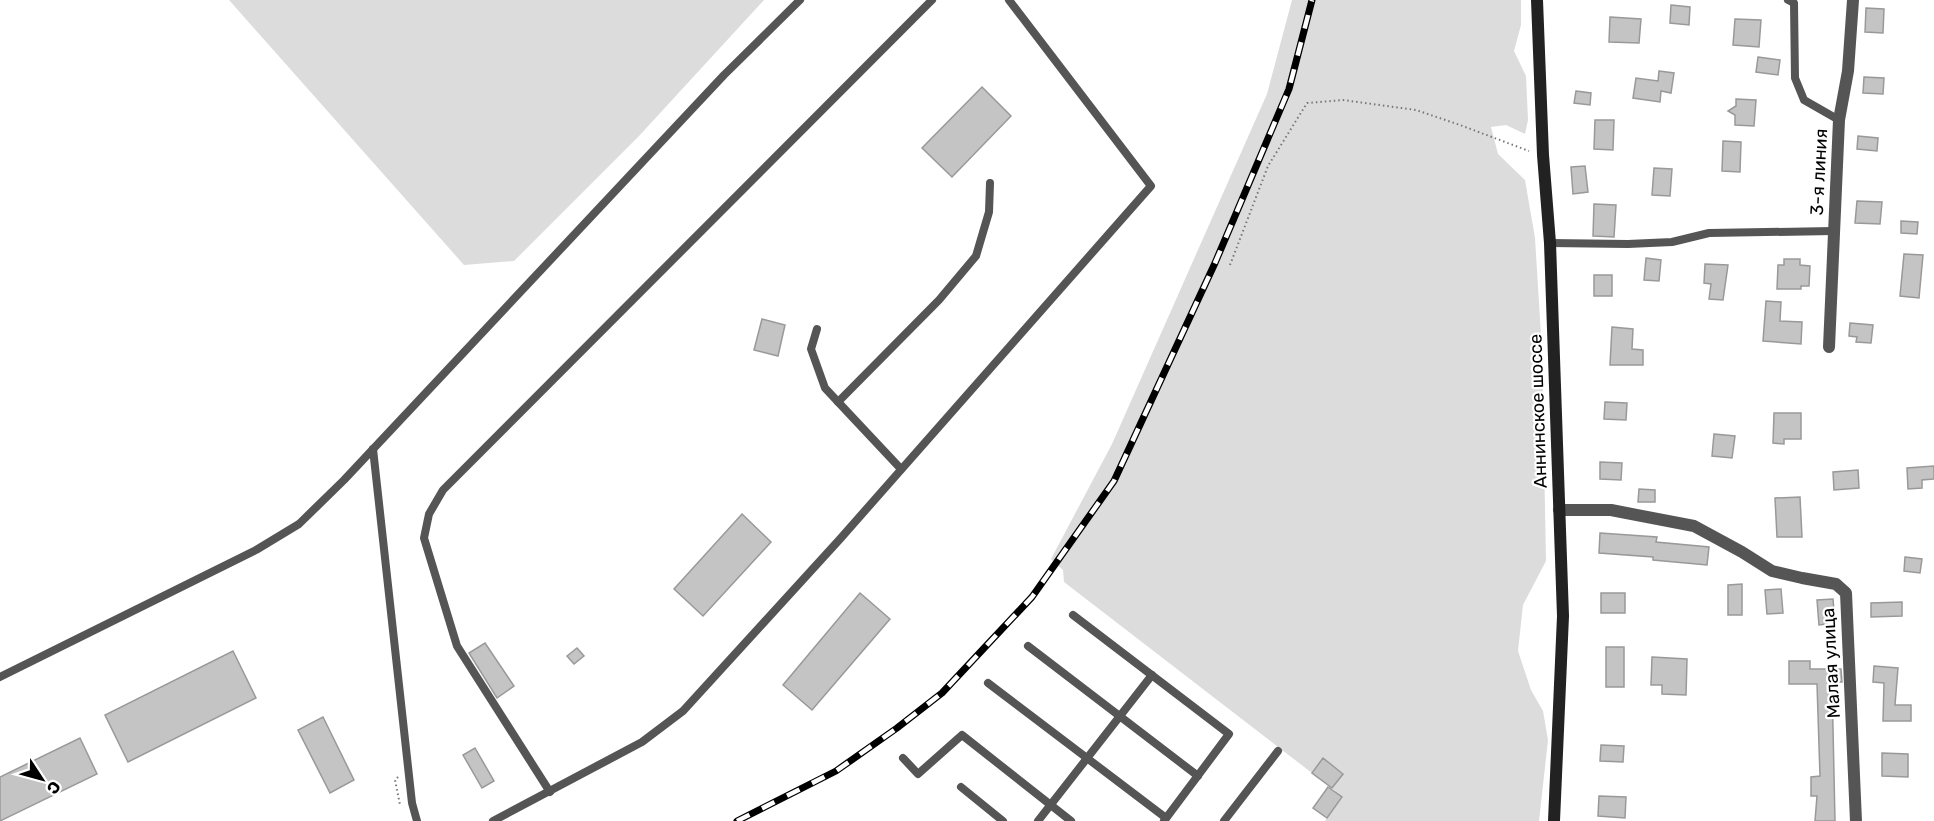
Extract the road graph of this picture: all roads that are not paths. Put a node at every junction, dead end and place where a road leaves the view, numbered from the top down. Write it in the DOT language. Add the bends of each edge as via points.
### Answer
graph roads {
  1 [pos="800,0"];
  2 [pos="932,0"];
  3 [pos="1009,0"];
  4 [pos="1537,0"];
  5 [pos="1788,0"];
  6 [pos="1853,0"];
  7 [pos="1839,120"];
  8 [pos="990,183"];
  9 [pos="1833,231"];
  10 [pos="1550,243"];
  11 [pos="817,329"];
  12 [pos="1829,347"];
  13 [pos="838,402"];
  14 [pos="374,449"];
  15 [pos="901,469"];
  16 [pos="1559,510"];
  17 [pos="1073,615"];
  18 [pos="1028,646"];
  19 [pos="1152,675"];
  20 [pos="0,677"];
  21 [pos="988,683"];
  22 [pos="1120,717"];
  23 [pos="1278,751"];
  24 [pos="903,758"];
  25 [pos="1088,759"];
  26 [pos="1198,776"];
  27 [pos="961,787"];
  28 [pos="550,792"];
  29 [pos="1050,805"];
  30 [pos="1165,820"];
  31 [pos="417,821"];
  32 [pos="493,821"];
  33 [pos="1003,821"];
  34 [pos="1038,821"];
  35 [pos="1071,821"];
  36 [pos="1224,821"];
  37 [pos="1554,821"];
  38 [pos="1856,821"];
  1 -- 14 [label="lane" via="724,75"];
  2 -- 28 [label="lane" via="443,490 429,514 424,538 457,646"];
  3 -- 15 [label="lane" via="1151,186"];
  4 -- 10 [label="main road, Аннинское шоссе"];
  5 -- 7 [label="lane" via="1794,3 1795,78 1804,100"];
  6 -- 7 [label="street, 3-я линия" via="1848,71"];
  7 -- 9 [label="street, 3-я линия"];
  8 -- 13 [label="lane" via="988,212 976,256 939,300"];
  9 -- 10 [label="lane" via="1709,233 1672,242 1628,244"];
  9 -- 12 [label="street, 3-я линия"];
  10 -- 16 [label="main road, Аннинское шоссе"];
  11 -- 13 [label="lane" via="811,349 825,388"];
  13 -- 15 [label="lane"];
  14 -- 20 [label="lane" via="299,524 256,550"];
  14 -- 31 [label="lane"];
  15 -- 28 [label="lane" via="683,711 642,742"];
  16 -- 37 [label="main road, Аннинское шоссе" via="1563,616"];
  16 -- 38 [label="street, Малая улица" via="1611,510 1694,526 1772,571 1836,584 1846,594"];
  17 -- 19 [label="lane"];
  18 -- 22 [label="lane"];
  19 -- 22 [label="lane"];
  19 -- 26 [label="lane" via="1229,734"];
  21 -- 25 [label="lane"];
  22 -- 25 [label="lane"];
  22 -- 26 [label="lane"];
  23 -- 36 [label="lane"];
  24 -- 29 [label="lane" via="918,774 962,735"];
  25 -- 29 [label="lane"];
  25 -- 30 [label="lane"];
  26 -- 30 [label="lane"];
  27 -- 33 [label="lane"];
  28 -- 32 [label="lane"];
  29 -- 34 [label="lane"];
  29 -- 35 [label="lane"];
}
